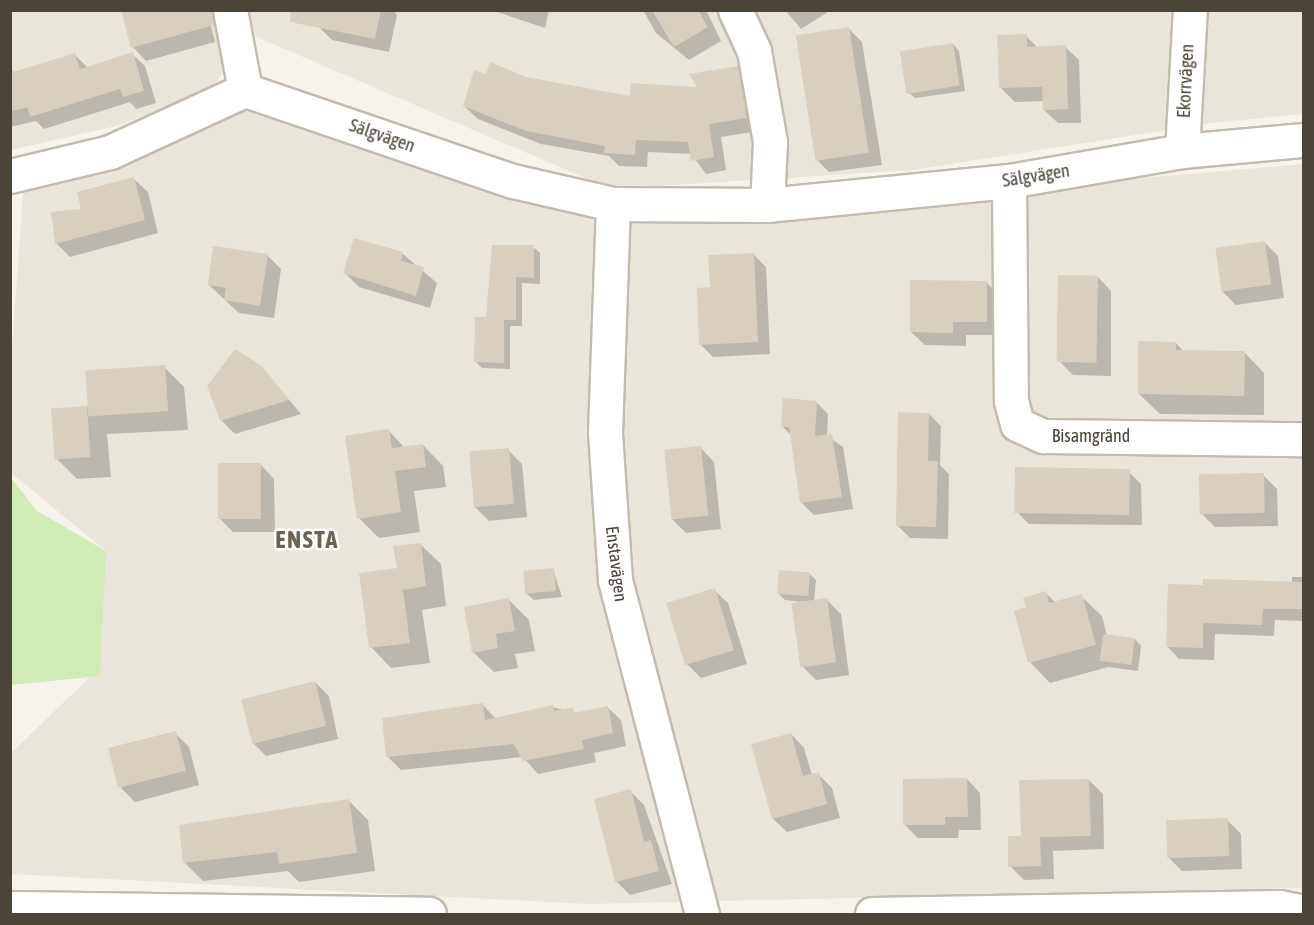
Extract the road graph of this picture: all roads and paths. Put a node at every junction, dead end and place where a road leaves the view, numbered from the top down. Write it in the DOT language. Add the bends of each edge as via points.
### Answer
graph roads {
  1 [pos="230,10"];
  2 [pos="735,10"];
  3 [pos="1190,10"];
  4 [pos="245,90"];
  5 [pos="1304,141"];
  6 [pos="1182,151"];
  7 [pos="10,177"];
  8 [pos="1009,181"];
  9 [pos="613,204"];
  10 [pos="767,205"];
  11 [pos="1304,439"];
  12 [pos="10,908"];
  13 [pos="68,912"];
  14 [pos="1304,912"];
  15 [pos="429,915"];
  16 [pos="702,915"];
  17 [pos="872,915"];
  1 -- 4 [label="street"];
  2 -- 10 [label="street" via="754,51 770,142"];
  3 -- 6 [label="street, Ekorrvägen"];
  4 -- 7 [label="street" via="110,152"];
  4 -- 9 [label="street, Sälgvägen" via="513,181"];
  5 -- 6 [label="street, Sälgvägen"];
  6 -- 8 [label="street, Sälgvägen"];
  8 -- 10 [label="street, Sälgvägen"];
  8 -- 11 [label="street, Bisamgränd" via="1011,401 1017,424 1043,436"];
  9 -- 10 [label="street, Sälgvägen"];
  9 -- 16 [label="street, Enstavägen" via="605,433 615,580"];
  12 -- 13 [label="street"];
  13 -- 15 [label="street"];
  14 -- 17 [label="street" via="1279,907"];
}
